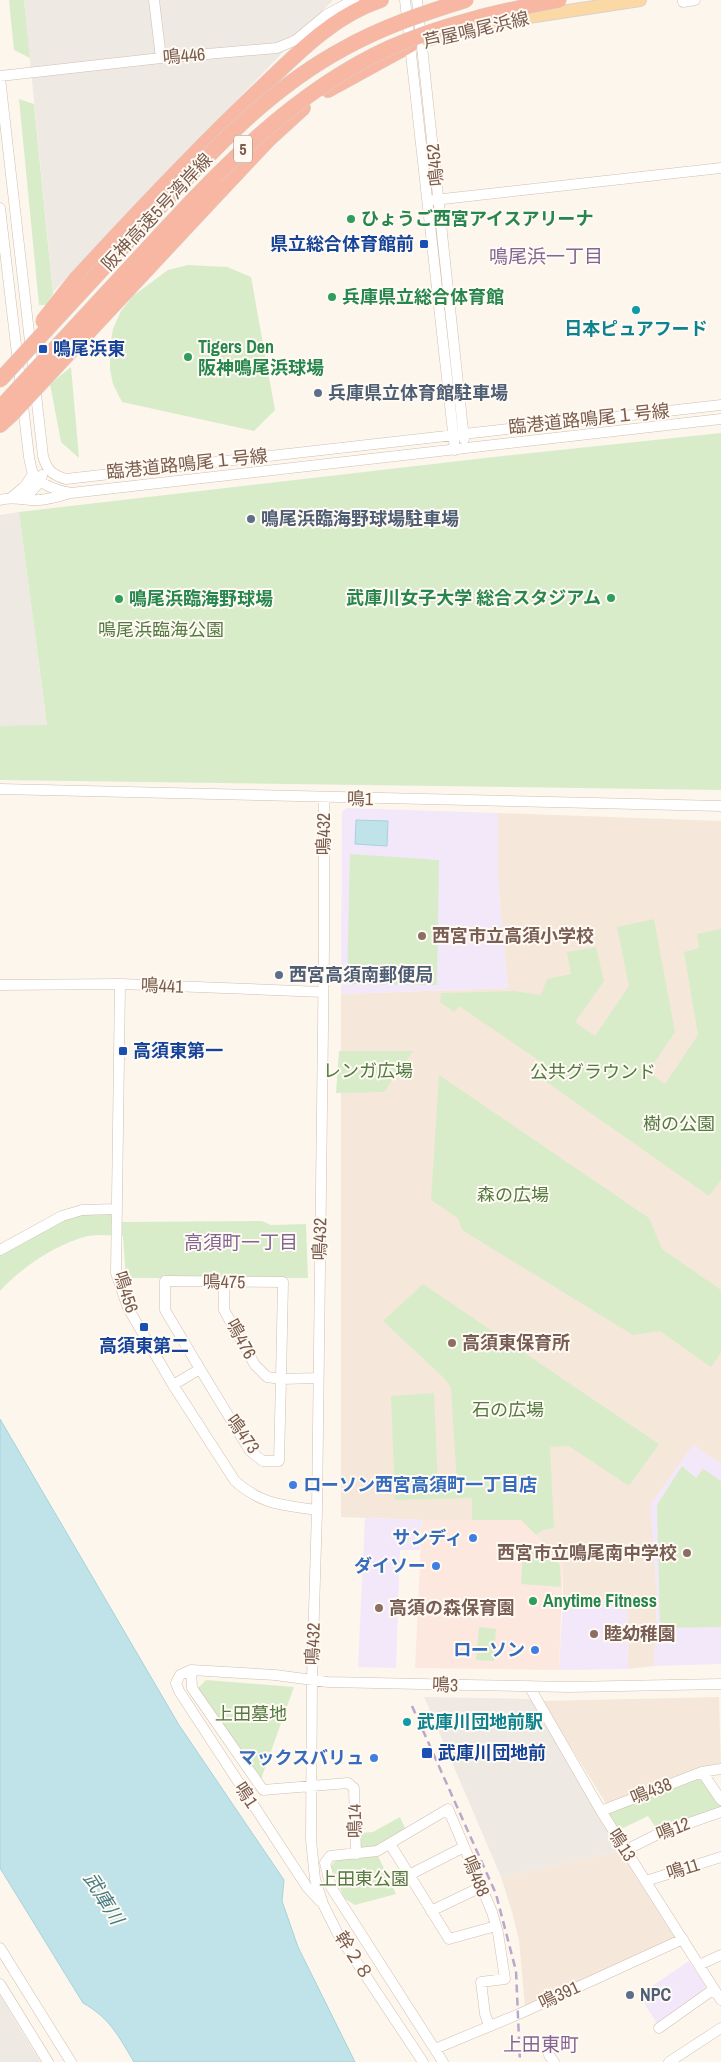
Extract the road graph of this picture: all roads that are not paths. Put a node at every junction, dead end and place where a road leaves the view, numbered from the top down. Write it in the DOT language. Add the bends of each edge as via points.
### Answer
graph roads {
  1 [pos="154,0"];
  2 [pos="354,0"];
  3 [pos="381,0"];
  4 [pos="405,0"];
  5 [pos="417,0"];
  6 [pos="466,0"];
  7 [pos="559,0"];
  8 [pos="581,0"];
  9 [pos="695,0"];
  10 [pos="635,1"];
  11 [pos="683,1"];
  12 [pos="416,43"];
  13 [pos="161,58"];
  14 [pos="0,77"];
  15 [pos="721,168"];
  16 [pos="433,200"];
  17 [pos="0,208"];
  18 [pos="0,375"];
  19 [pos="0,380"];
  20 [pos="721,405"];
  21 [pos="0,408"];
  22 [pos="721,419"];
  23 [pos="0,425"];
  24 [pos="459,434"];
  25 [pos="460,450"];
  26 [pos="45,464"];
  27 [pos="37,477"];
  28 [pos="71,493"];
  29 [pos="12,497"];
  30 [pos="25,498"];
  31 [pos="0,500"];
  32 [pos="0,789"];
  33 [pos="324,798"];
  34 [pos="721,806"];
  35 [pos="120,984"];
  36 [pos="0,985"];
  37 [pos="323,992"];
  38 [pos="116,1209"];
  39 [pos="0,1250"];
  40 [pos="224,1283"];
  41 [pos="200,1369"];
  42 [pos="318,1378"];
  43 [pos="281,1379"];
  44 [pos="173,1385"];
  45 [pos="317,1510"];
  46 [pos="191,1670"];
  47 [pos="312,1679"];
  48 [pos="721,1684"];
  49 [pos="529,1686"];
  50 [pos="721,1769"];
  51 [pos="702,1772"];
  52 [pos="311,1786"];
  53 [pos="721,1800"];
  54 [pos="601,1811"];
  55 [pos="721,1812"];
  56 [pos="390,1844"];
  57 [pos="464,1848"];
  58 [pos="626,1850"];
  59 [pos="356,1854"];
  60 [pos="721,1857"];
  61 [pos="409,1875"];
  62 [pos="646,1881"];
  63 [pos="481,1887"];
  64 [pos="322,1904"];
  65 [pos="431,1911"];
  66 [pos="496,1926"];
  67 [pos="683,1939"];
  68 [pos="0,1948"];
  69 [pos="721,1955"];
  70 [pos="699,1965"];
  71 [pos="0,1984"];
  72 [pos="714,1989"];
  73 [pos="721,2000"];
  74 [pos="489,2025"];
  75 [pos="659,2028"];
  76 [pos="721,2028"];
  77 [pos="435,2049"];
  78 [pos="48,2062"];
  79 [pos="71,2062"];
  80 [pos="422,2062"];
  81 [pos="443,2062"];
  82 [pos="669,2062"];
  1 -- 13 [label="street"];
  2 -- 13 [label="street, 鳴446" via="326,15 296,40 277,48"];
  3 -- 18 [label="highway, 5, bridge" via="335,23 305,46 201,145 76,279"];
  4 -- 12 [label="street, 鳴452"];
  5 -- 12 [label="street, 鳴452"];
  6 -- 19 [label="highway, 阪神高速5号湾岸線 / 5, bridge" via="385,28 342,49 262,105 207,157"];
  7 -- 21 [label="highway, 阪神高速5号湾岸線 / 5, bridge" via="433,30 381,52 312,92 277,119 209,183"];
  8 -- 10 [label="main road, 芦屋鳴尾浜線"];
  9 -- 11 [label="street"];
  10 -- 12 [label="main road, 芦屋鳴尾浜線" via="496,22"];
  12 -- 16 [label="street, 鳴452"];
  12 -- 23 [label="highway, 5, bridge" via="330,88 298,112"];
  13 -- 14 [label="street, 鳴446"];
  14 -- 26 [label="street"];
  15 -- 16 [label="street"];
  16 -- 24 [label="street, 鳴452"];
  17 -- 27 [label="street" via="29,458"];
  20 -- 24 [label="street, 臨港道路鳴尾１号線"];
  22 -- 25 [label="street, 臨港道路鳴尾１号線"];
  24 -- 25 [label="street, 鳴452"];
  24 -- 26 [label="street, 臨港道路鳴尾１号線" via="66,479 49,471"];
  25 -- 28 [label="street, 臨港道路鳴尾１号線"];
  26 -- 27 [label="street"];
  27 -- 28 [label="street, 臨港道路鳴尾１号線" via="51,487"];
  27 -- 29 [label="street"];
  27 -- 30 [label="street"];
  28 -- 30 [label="street" via="52,498"];
  29 -- 30 [label="street"];
  29 -- 31 [label="street"];
  32 -- 33 [label="street, 鳴1"];
  33 -- 34 [label="street, 鳴1"];
  33 -- 37 [label="street, 鳴432"];
  35 -- 36 [label="street, 鳴441"];
  35 -- 37 [label="street, 鳴441"];
  35 -- 38 [label="street, 鳴456"];
  37 -- 42 [label="street, 鳴432"];
  38 -- 39 [label="street" via="82,1210 62,1216"];
  38 -- 44 [label="street, 鳴456" via="116,1273 128,1308"];
  40 -- 41 [label="street, 鳴475" via="165,1281 165,1310"];
  40 -- 43 [label="street, 鳴476" via="224,1310 255,1364 267,1378"];
  40 -- 43 [label="street, 鳴475" via="283,1282"];
  41 -- 43 [label="street, 鳴473" via="250,1451 264,1461 279,1461"];
  41 -- 44 [label="street"];
  42 -- 43 [label="street"];
  42 -- 45 [label="street, 鳴432"];
  44 -- 45 [label="street, 鳴456" via="216,1454 247,1492 274,1504"];
  45 -- 47 [label="street, 鳴432"];
  46 -- 47 [label="street, 鳴3"];
  46 -- 52 [label="street, 鳴14" via="192,1688 263,1790"];
  46 -- 64 [label="street, 鳴1" via="180,1675 176,1683 307,1887"];
  47 -- 49 [label="street, 鳴3"];
  47 -- 52 [label="street, 鳴432"];
  48 -- 49 [label="street, 鳴3"];
  49 -- 54 [label="street, 鳴13"];
  50 -- 51 [label="street"];
  51 -- 53 [label="street"];
  51 -- 54 [label="street, 鳴438"];
  52 -- 59 [label="street, 鳴14" via="348,1783 354,1788"];
  52 -- 64 [label="street, 幹２８" via="311,1840"];
  54 -- 58 [label="street, 鳴13"];
  55 -- 58 [label="street, 鳴12" via="658,1834"];
  56 -- 57 [label="street, 鳴488" via="448,1810"];
  56 -- 59 [label="street, 鳴488" via="377,1851"];
  56 -- 61 [label="street"];
  57 -- 61 [label="street"];
  57 -- 63 [label="street, 鳴488"];
  58 -- 62 [label="street, 鳴13"];
  59 -- 77 [label="street, 鳴14" via="330,1856 325,1864 331,1886"];
  60 -- 62 [label="street, 鳴11"];
  61 -- 65 [label="street"];
  62 -- 67 [label="street, 鳴13"];
  63 -- 65 [label="street"];
  63 -- 66 [label="street, 鳴488"];
  64 -- 80 [label="street, 幹２８" via="338,1934"];
  65 -- 66 [label="street" via="449,1939"];
  66 -- 74 [label="street, 鳴488" via="504,1979 481,1982"];
  67 -- 70 [label="street, 鳴13"];
  67 -- 74 [label="street, 鳴391"];
  68 -- 79 [label="street"];
  69 -- 70 [label="street"];
  70 -- 72 [label="street, 鳴13"];
  71 -- 78 [label="street"];
  72 -- 73 [label="street, 鳴13"];
  72 -- 75 [label="street"];
  74 -- 77 [label="street, 鳴391"];
  76 -- 82 [label="street"];
  77 -- 81 [label="street, 鳴14"];
}
